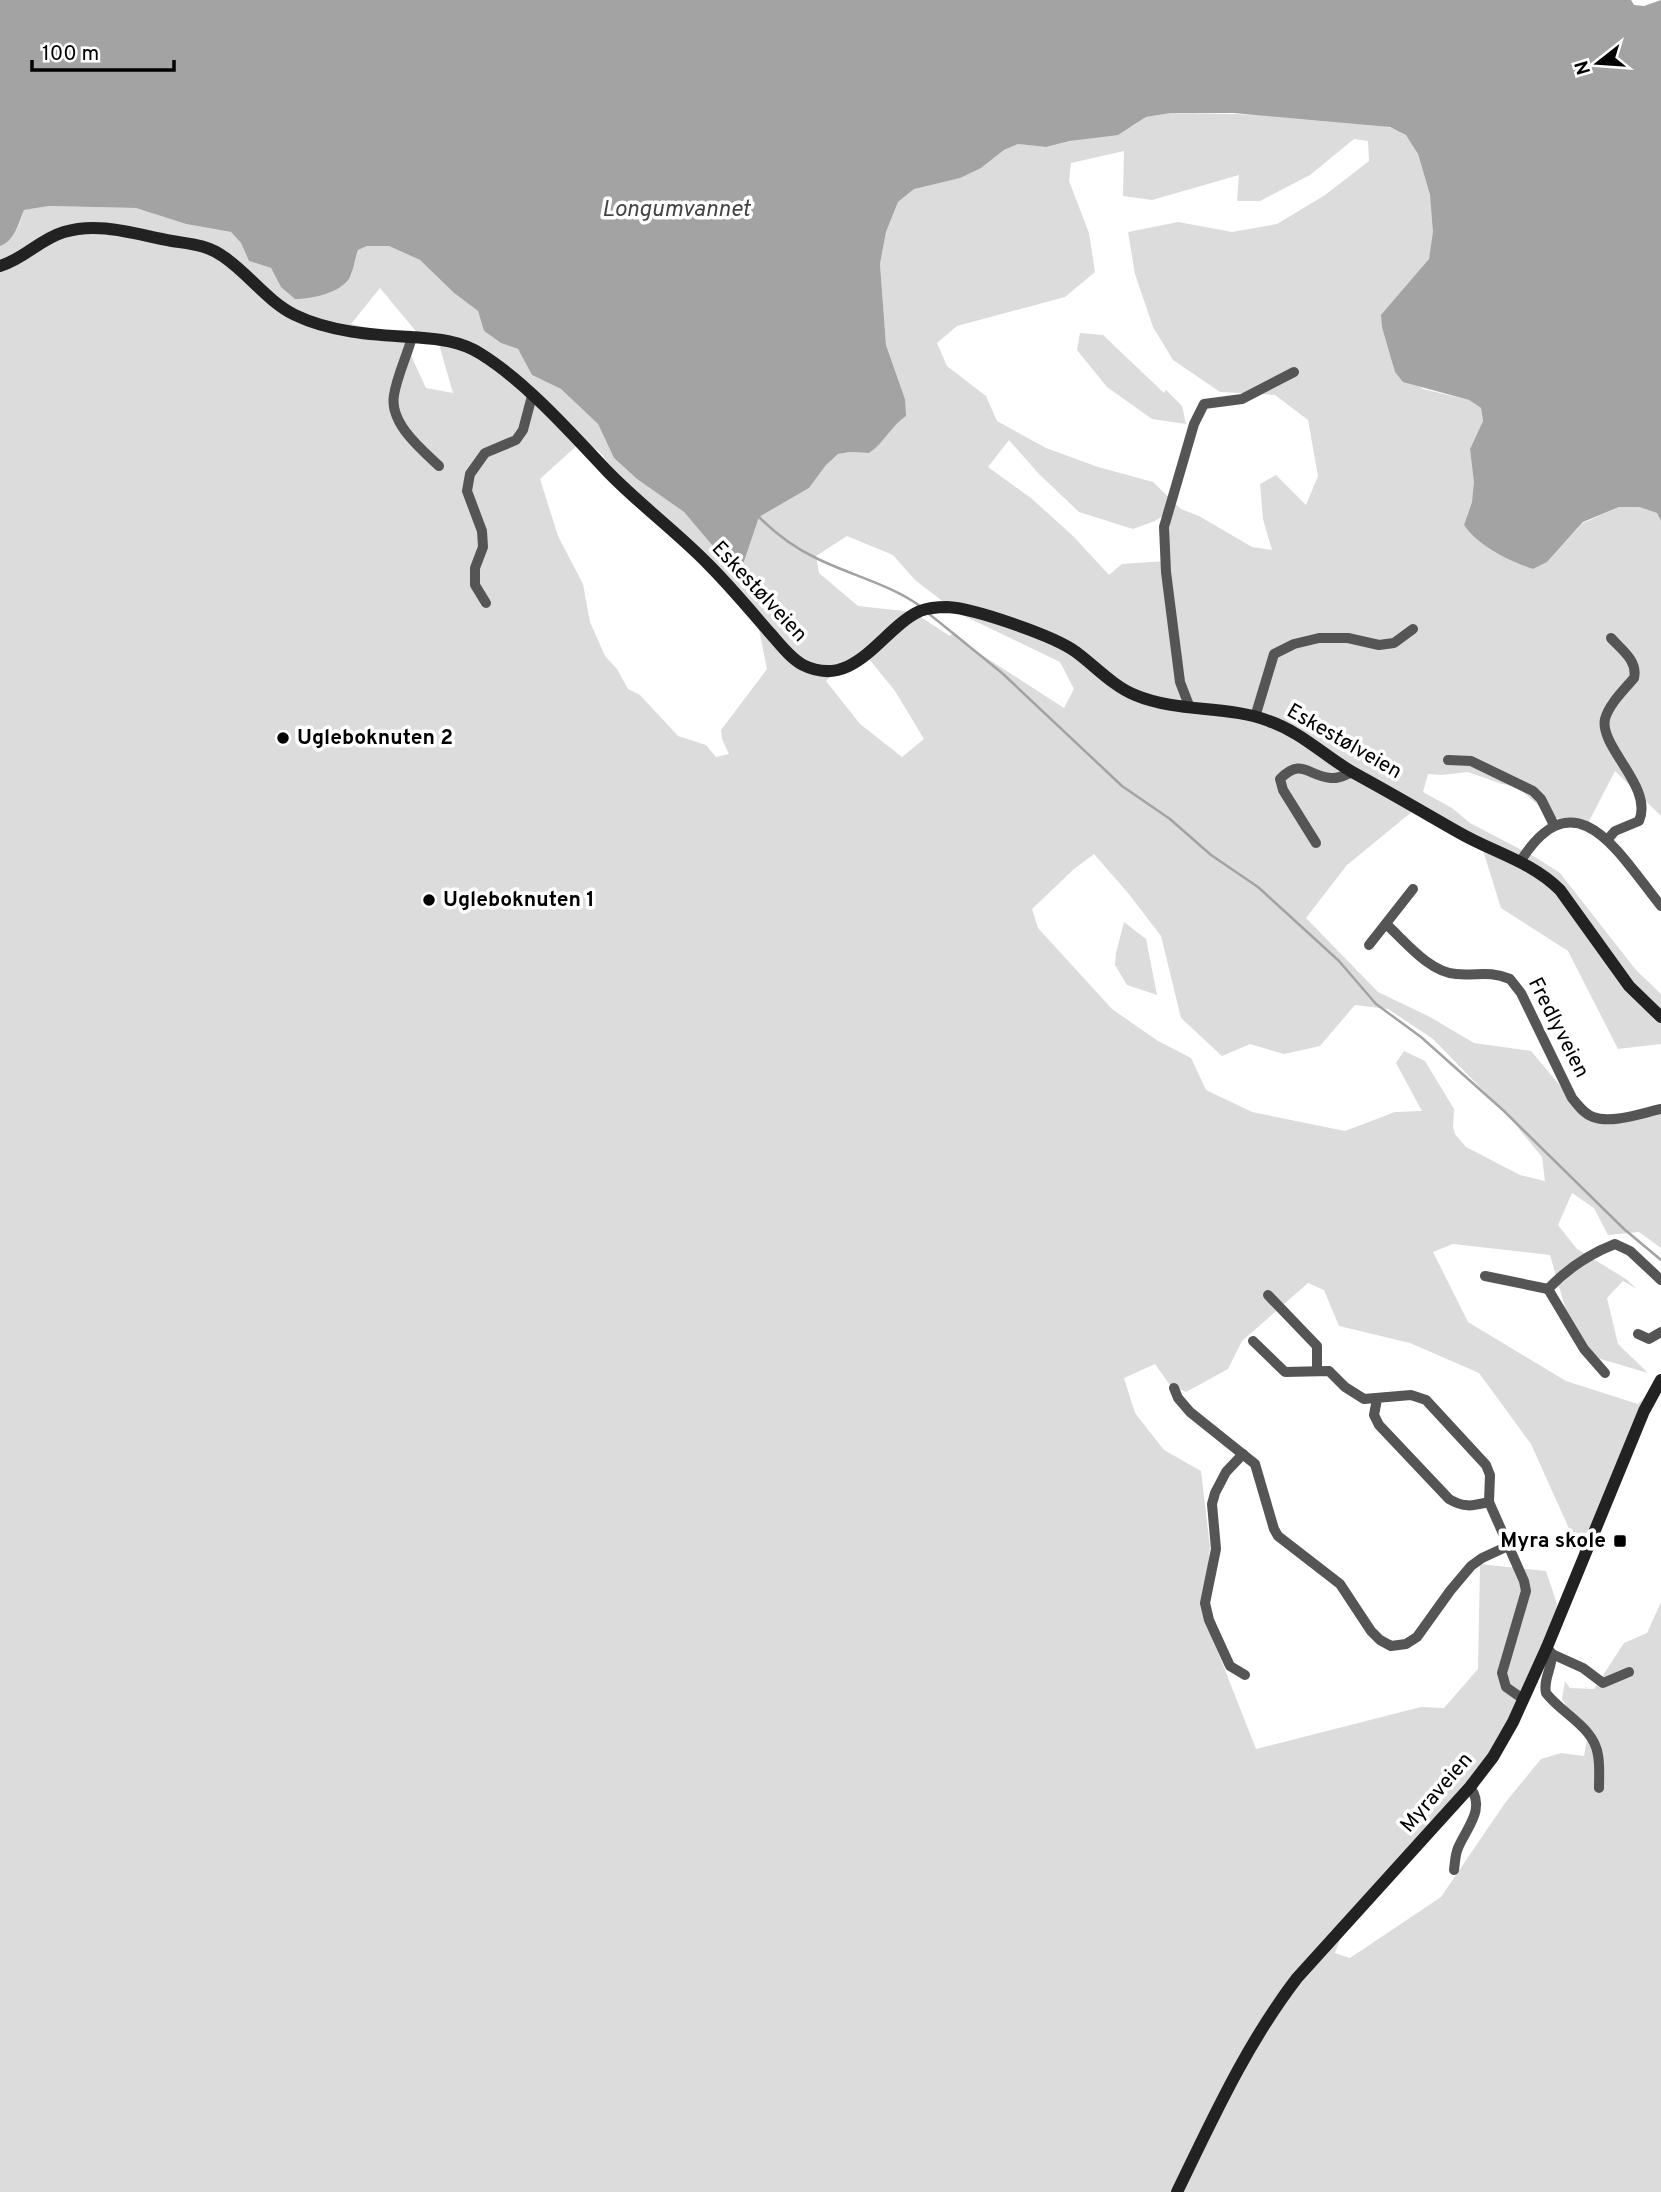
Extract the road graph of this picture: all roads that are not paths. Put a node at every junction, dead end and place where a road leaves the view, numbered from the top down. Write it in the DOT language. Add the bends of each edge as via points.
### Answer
graph roads {
  1 [pos="0,267"];
  2 [pos="412,337"];
  3 [pos="1294,372"];
  4 [pos="532,396"];
  5 [pos="439,466"];
  6 [pos="486,603"];
  7 [pos="1413,629"];
  8 [pos="1611,638"];
  9 [pos="1190,708"];
  10 [pos="1255,717"];
  11 [pos="1448,760"];
  12 [pos="1352,772"];
  13 [pos="1554,825"];
  14 [pos="1607,840"];
  15 [pos="1316,843"];
  16 [pos="1520,862"];
  17 [pos="1413,890"];
  18 [pos="1661,906"];
  19 [pos="1386,924"];
  20 [pos="1368,945"];
  21 [pos="1661,1017"];
  22 [pos="1661,1110"];
  23 [pos="1485,1276"];
  24 [pos="1661,1280"];
  25 [pos="1548,1289"];
  26 [pos="1268,1295"];
  27 [pos="1661,1332"];
  28 [pos="1637,1334"];
  29 [pos="1253,1341"];
  30 [pos="1317,1370"];
  31 [pos="1605,1373"];
  32 [pos="1661,1380"];
  33 [pos="1174,1388"];
  34 [pos="1377,1399"];
  35 [pos="1243,1454"];
  36 [pos="1489,1502"];
  37 [pos="1508,1546"];
  38 [pos="1549,1650"];
  39 [pos="1629,1672"];
  40 [pos="1245,1675"];
  41 [pos="1523,1699"];
  42 [pos="1470,1787"];
  43 [pos="1599,1788"];
  44 [pos="1454,1870"];
  45 [pos="1177,2192"];
  1 -- 2 [label="main road, Eskestølveien" via="72,230 128,232 207,247 299,317 347,331"];
  2 -- 4 [label="main road, Eskestølveien" via="459,343 481,353"];
  2 -- 5 [label="street" via="394,394 396,414 414,442"];
  3 -- 9 [label="street" via="1242,398 1204,404 1194,424 1164,527 1180,682"];
  4 -- 6 [label="street" via="516,440 485,453 470,474 467,491 483,547 475,568 475,585"];
  4 -- 9 [label="main road, Eskestølveien" via="709,565 803,664 830,670 853,663 924,610 956,608 1055,639 1131,694"];
  7 -- 10 [label="street" via="1394,643 1320,638 1274,654"];
  8 -- 14 [label="street" via="1635,671 1604,722 1630,775 1642,813 1639,821 1615,831"];
  9 -- 10 [label="main road, Eskestølveien"];
  10 -- 12 [label="main road, Eskestølveien" via="1300,734"];
  11 -- 13 [label="street" via="1471,761 1533,791"];
  12 -- 15 [label="street" via="1329,779 1302,768 1289,770 1280,779"];
  12 -- 16 [label="main road, Eskestølveien"];
  13 -- 14 [label="street" via="1588,826"];
  13 -- 16 [label="street" via="1533,841"];
  14 -- 18 [label="street"];
  16 -- 21 [label="main road, Eskestølveien" via="1560,890 1629,986"];
  17 -- 19 [label="street"];
  19 -- 20 [label="street"];
  19 -- 22 [label="street, Fredlyveien" via="1443,972 1483,972 1510,979 1583,1111 1594,1118 1611,1119"];
  23 -- 25 [label="street"];
  24 -- 25 [label="street" via="1630,1251 1615,1244 1564,1272"];
  25 -- 31 [label="street" via="1584,1349"];
  26 -- 30 [label="street" via="1317,1346"];
  27 -- 28 [label="street" via="1649,1339"];
  29 -- 30 [label="street" via="1285,1372"];
  30 -- 34 [label="street" via="1329,1371 1355,1395"];
  32 -- 38 [label="main road, Myraveien" via="1644,1411"];
  33 -- 35 [label="street" via="1190,1412"];
  34 -- 36 [label="street" via="1374,1415 1379,1425 1449,1499 1470,1507"];
  34 -- 36 [label="street" via="1411,1395 1426,1400 1486,1465"];
  35 -- 37 [label="street" via="1259,1473 1278,1536 1340,1584 1371,1631 1391,1646 1418,1637 1471,1566"];
  35 -- 40 [label="street" via="1215,1493 1216,1549 1205,1603 1230,1667"];
  36 -- 37 [label="street"];
  37 -- 41 [label="street" via="1526,1591 1502,1673 1506,1687"];
  38 -- 39 [label="street" via="1603,1683"];
  38 -- 41 [label="main road, Myraveien"];
  38 -- 43 [label="street" via="1546,1693 1593,1740 1599,1756"];
  41 -- 42 [label="main road, Myraveien" via="1502,1742"];
  42 -- 44 [label="street" via="1477,1808 1458,1849"];
  42 -- 45 [label="main road, Myraveien" via="1276,2005"];
}
